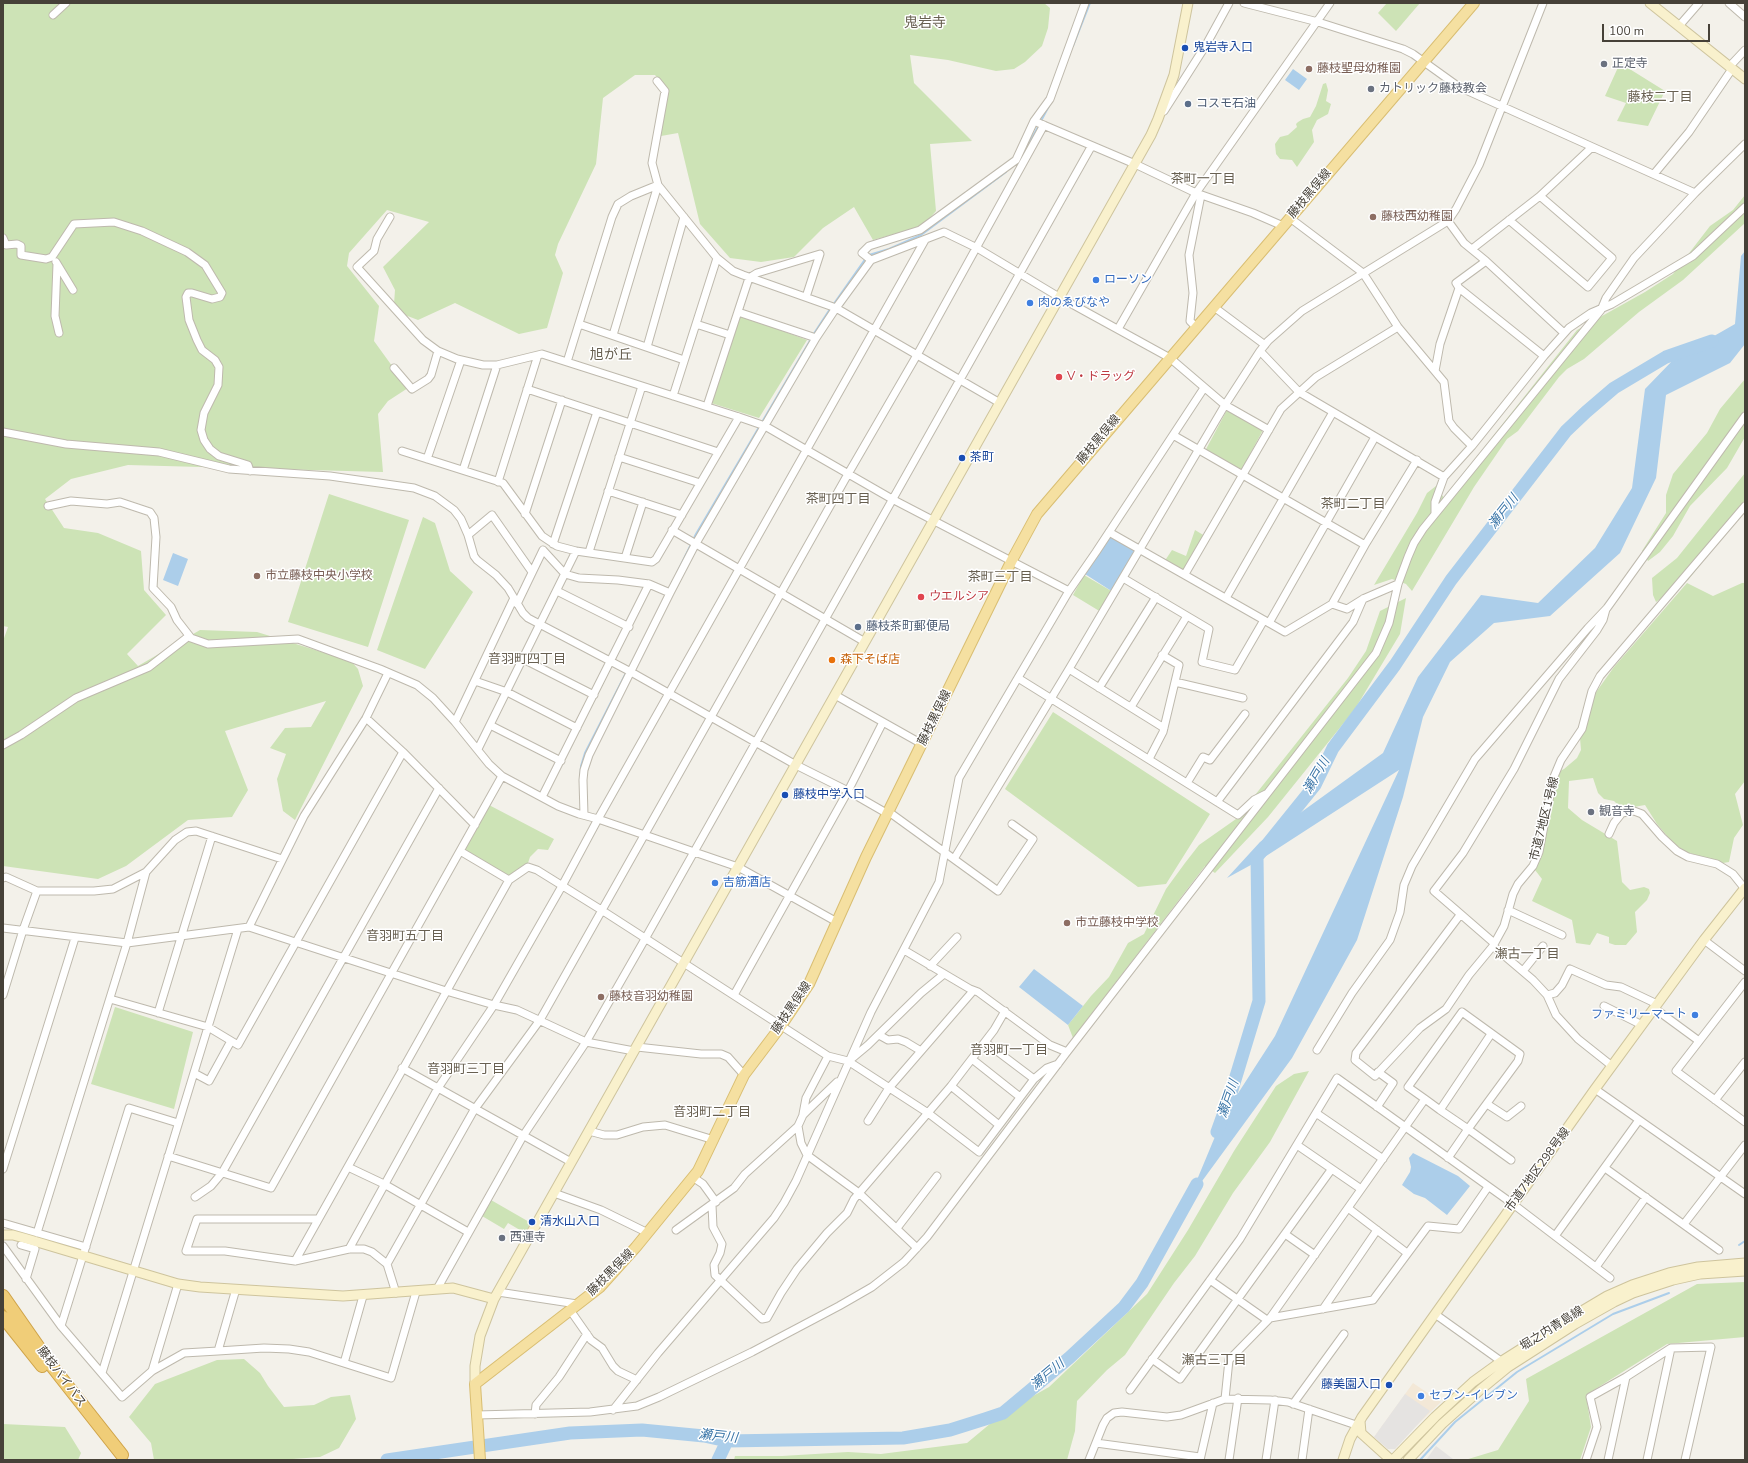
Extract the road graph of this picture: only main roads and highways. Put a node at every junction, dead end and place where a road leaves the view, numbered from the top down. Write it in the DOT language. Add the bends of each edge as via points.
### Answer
graph roads {
  1 [pos="1474,3"];
  2 [pos="3,1296"];
  3 [pos="3,1317"];
  4 [pos="124,1457"];
  5 [pos="480,1460"];
  1 -- 5 [label="main road, 藤枝黒俣線" via="1037,514 859,872 810,984 744,1075 694,1178 600,1287 475,1384"];
  2 -- 4 [label="highway, 藤枝バイパス" via="51,1365"];
  3 -- 4 [label="highway, 藤枝バイパス" via="67,1396"];
}
